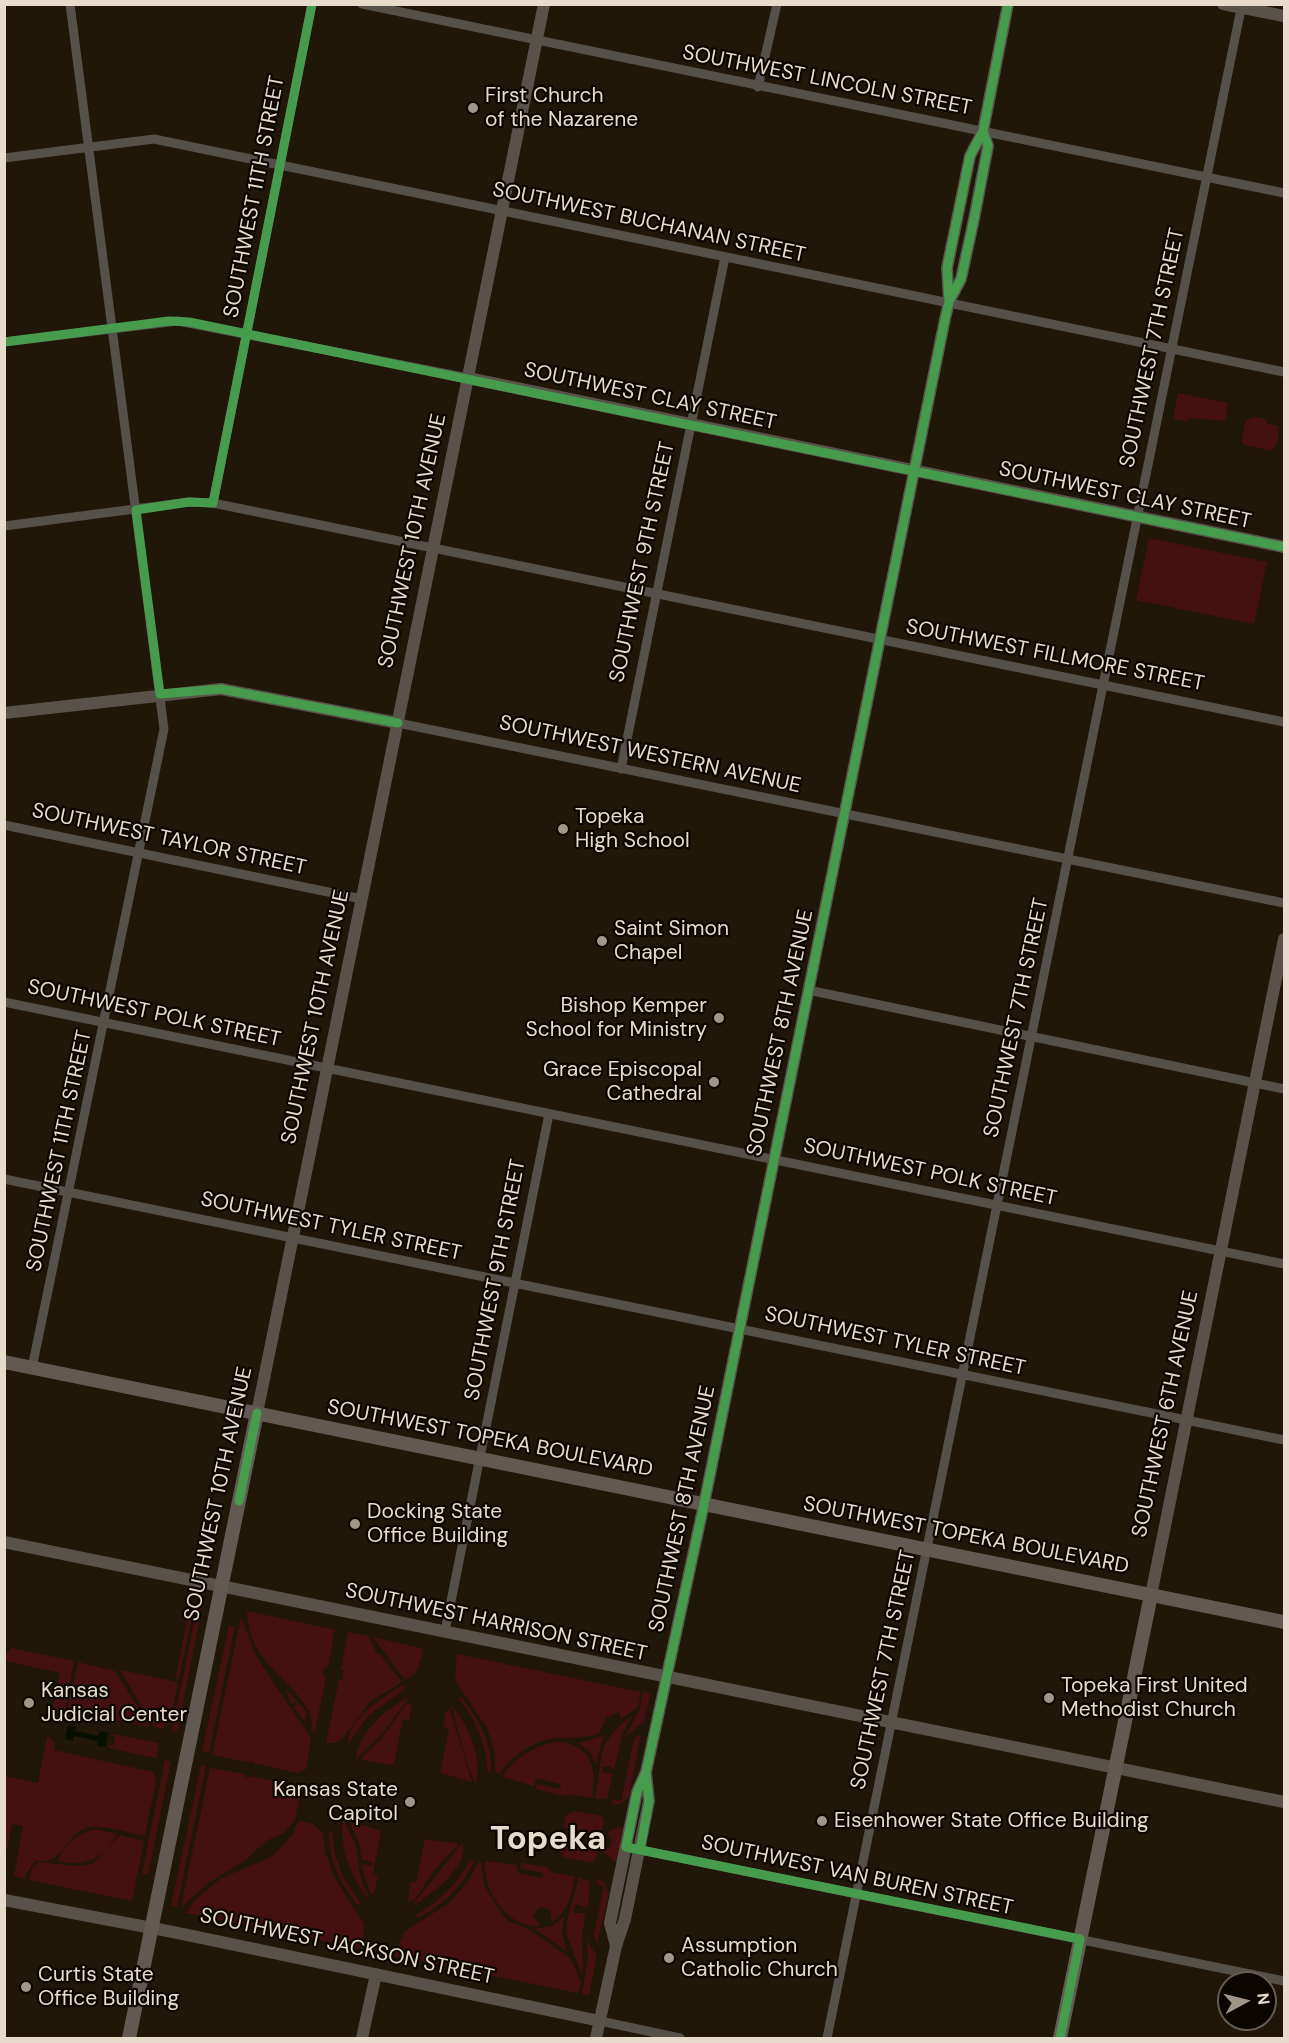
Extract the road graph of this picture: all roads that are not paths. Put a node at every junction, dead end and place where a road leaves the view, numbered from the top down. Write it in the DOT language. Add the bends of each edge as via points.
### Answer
graph roads {
  1 [pos="70,4"];
  2 [pos="312,4"];
  3 [pos="362,4"];
  4 [pos="544,4"];
  5 [pos="777,4"];
  6 [pos="1008,4"];
  7 [pos="1223,4"];
  8 [pos="1241,6"];
  9 [pos="1284,16"];
  10 [pos="536,41"];
  11 [pos="758,87"];
  12 [pos="983,131"];
  13 [pos="89,147"];
  14 [pos="4,158"];
  15 [pos="280,165"];
  16 [pos="1206,177"];
  17 [pos="1284,193"];
  18 [pos="502,210"];
  19 [pos="725,257"];
  20 [pos="949,302"];
  21 [pos="113,328"];
  22 [pos="246,334"];
  23 [pos="4,342"];
  24 [pos="1172,348"];
  25 [pos="1284,372"];
  26 [pos="468,378"];
  27 [pos="691,424"];
  28 [pos="914,471"];
  29 [pos="213,503"];
  30 [pos="136,510"];
  31 [pos="1136,517"];
  32 [pos="4,526"];
  33 [pos="1284,547"];
  34 [pos="433,548"];
  35 [pos="656,594"];
  36 [pos="880,639"];
  37 [pos="1103,684"];
  38 [pos="160,694"];
  39 [pos="4,713"];
  40 [pos="1284,722"];
  41 [pos="398,723"];
  42 [pos="621,769"];
  43 [pos="844,815"];
  44 [pos="4,825"];
  45 [pos="139,852"];
  46 [pos="1067,861"];
  47 [pos="362,898"];
  48 [pos="1284,903"];
  49 [pos="1284,939"];
  50 [pos="808,990"];
  51 [pos="4,1002"];
  52 [pos="104,1022"];
  53 [pos="1031,1037"];
  54 [pos="327,1068"];
  55 [pos="1255,1083"];
  56 [pos="1284,1089"];
  57 [pos="549,1114"];
  58 [pos="774,1160"];
  59 [pos="4,1179"];
  60 [pos="70,1192"];
  61 [pos="997,1206"];
  62 [pos="293,1237"];
  63 [pos="1221,1251"];
  64 [pos="1284,1264"];
  65 [pos="515,1283"];
  66 [pos="739,1329"];
  67 [pos="4,1362"];
  68 [pos="32,1368"];
  69 [pos="963,1374"];
  70 [pos="257,1413"];
  71 [pos="1186,1420"];
  72 [pos="1284,1440"];
  73 [pos="480,1459"];
  74 [pos="704,1504"];
  75 [pos="4,1542"];
  76 [pos="927,1549"];
  77 [pos="222,1586"];
  78 [pos="1151,1595"];
  79 [pos="1284,1622"];
  80 [pos="445,1631"];
  81 [pos="667,1677"];
  82 [pos="891,1722"];
  83 [pos="1115,1768"];
  84 [pos="646,1772"];
  85 [pos="1284,1802"];
  86 [pos="626,1847"];
  87 [pos="640,1850"];
  88 [pos="856,1894"];
  89 [pos="4,1900"];
  90 [pos="152,1928"];
  91 [pos="1080,1940"];
  92 [pos="616,1946"];
  93 [pos="376,1974"];
  94 [pos="1284,1981"];
  95 [pos="600,2021"];
  96 [pos="129,2038"];
  97 [pos="362,2038"];
  98 [pos="596,2038"];
  99 [pos="680,2038"];
  100 [pos="826,2038"];
  101 [pos="1060,2038"];
  1 -- 13 [label="street, SOUTHWEST 11TH STREET"];
  2 -- 15 [label="street, SOUTHWEST 11TH STREET"];
  3 -- 10 [label="street, SOUTHWEST LINCOLN STREET"];
  4 -- 10 [label="main road, SOUTHWEST 10TH AVENUE"];
  5 -- 11 [label="street"];
  6 -- 12 [label="main road, SOUTHWEST 8TH AVENUE"];
  7 -- 8 [label="main road"];
  8 -- 9 [label="main road"];
  8 -- 16 [label="street, SOUTHWEST 7TH STREET"];
  10 -- 11 [label="street, SOUTHWEST LINCOLN STREET"];
  10 -- 18 [label="main road, SOUTHWEST 10TH AVENUE"];
  11 -- 12 [label="street, SOUTHWEST LINCOLN STREET"];
  12 -- 16 [label="street, SOUTHWEST LINCOLN STREET"];
  12 -- 20 [label="main road, SOUTHWEST 8TH AVENUE" via="988,146 974,219 961,279"];
  13 -- 14 [label="street, SOUTHWEST BUCHANAN STREET"];
  13 -- 15 [label="street, SOUTHWEST BUCHANAN STREET" via="154,139"];
  13 -- 21 [label="street, SOUTHWEST 11TH STREET"];
  15 -- 18 [label="street, SOUTHWEST BUCHANAN STREET"];
  15 -- 22 [label="street, SOUTHWEST 11TH STREET"];
  16 -- 17 [label="street, SOUTHWEST LINCOLN STREET"];
  16 -- 24 [label="street, SOUTHWEST 7TH STREET"];
  18 -- 19 [label="street, SOUTHWEST BUCHANAN STREET"];
  18 -- 26 [label="main road, SOUTHWEST 10TH AVENUE"];
  19 -- 20 [label="street, SOUTHWEST BUCHANAN STREET"];
  19 -- 27 [label="street, SOUTHWEST 9TH STREET"];
  20 -- 24 [label="street, SOUTHWEST BUCHANAN STREET"];
  20 -- 28 [label="main road, SOUTHWEST 8TH AVENUE"];
  21 -- 22 [label="street, SOUTHWEST CLAY STREET" via="178,321"];
  21 -- 23 [label="street, SOUTHWEST CLAY STREET"];
  21 -- 30 [label="street, SOUTHWEST 11TH STREET"];
  22 -- 26 [label="street, SOUTHWEST CLAY STREET"];
  22 -- 29 [label="street, SOUTHWEST 11TH STREET"];
  24 -- 25 [label="street, SOUTHWEST BUCHANAN STREET"];
  24 -- 31 [label="street, SOUTHWEST 7TH STREET"];
  26 -- 27 [label="main road, SOUTHWEST CLAY STREET"];
  26 -- 34 [label="main road, SOUTHWEST 10TH AVENUE"];
  27 -- 28 [label="main road, SOUTHWEST CLAY STREET"];
  27 -- 35 [label="street, SOUTHWEST 9TH STREET"];
  28 -- 31 [label="main road, SOUTHWEST CLAY STREET"];
  28 -- 36 [label="main road, SOUTHWEST 8TH AVENUE"];
  29 -- 30 [label="street, SOUTHWEST FILLMORE STREET" via="189,502"];
  29 -- 34 [label="street, SOUTHWEST FILLMORE STREET"];
  30 -- 32 [label="street, SOUTHWEST FILLMORE STREET"];
  30 -- 38 [label="street, SOUTHWEST 11TH STREET"];
  31 -- 33 [label="main road, SOUTHWEST CLAY STREET"];
  31 -- 37 [label="street, SOUTHWEST 7TH STREET"];
  34 -- 35 [label="street, SOUTHWEST FILLMORE STREET"];
  34 -- 41 [label="main road, SOUTHWEST 10TH AVENUE"];
  35 -- 36 [label="street, SOUTHWEST FILLMORE STREET"];
  35 -- 42 [label="street, SOUTHWEST 9TH STREET"];
  36 -- 37 [label="street, SOUTHWEST FILLMORE STREET"];
  36 -- 43 [label="main road, SOUTHWEST 8TH AVENUE"];
  37 -- 40 [label="street, SOUTHWEST FILLMORE STREET"];
  37 -- 46 [label="street, SOUTHWEST 7TH STREET"];
  38 -- 39 [label="main road, SOUTHWEST WESTERN AVENUE"];
  38 -- 41 [label="main road, SOUTHWEST WESTERN AVENUE" via="221,689"];
  38 -- 45 [label="street, SOUTHWEST 11TH STREET" via="164,729"];
  41 -- 42 [label="street, SOUTHWEST WESTERN AVENUE"];
  41 -- 47 [label="main road, SOUTHWEST 10TH AVENUE"];
  42 -- 43 [label="street, SOUTHWEST WESTERN AVENUE"];
  43 -- 46 [label="street, SOUTHWEST WESTERN AVENUE"];
  43 -- 50 [label="main road, SOUTHWEST 8TH AVENUE"];
  44 -- 45 [label="street, SOUTHWEST TAYLOR STREET"];
  45 -- 47 [label="street, SOUTHWEST TAYLOR STREET"];
  45 -- 52 [label="street, SOUTHWEST 11TH STREET"];
  46 -- 48 [label="street, SOUTHWEST WESTERN AVENUE"];
  46 -- 53 [label="street, SOUTHWEST 7TH STREET"];
  47 -- 54 [label="main road, SOUTHWEST 10TH AVENUE"];
  49 -- 55 [label="main road, SOUTHWEST 6TH AVENUE"];
  50 -- 53 [label="street"];
  50 -- 58 [label="main road, SOUTHWEST 8TH AVENUE"];
  51 -- 52 [label="street, SOUTHWEST POLK STREET"];
  52 -- 54 [label="street, SOUTHWEST POLK STREET"];
  52 -- 60 [label="street, SOUTHWEST 11TH STREET"];
  53 -- 55 [label="street"];
  53 -- 61 [label="street, SOUTHWEST 7TH STREET"];
  54 -- 57 [label="street, SOUTHWEST POLK STREET"];
  54 -- 62 [label="main road, SOUTHWEST 10TH AVENUE"];
  55 -- 56 [label="street"];
  55 -- 63 [label="main road, SOUTHWEST 6TH AVENUE"];
  57 -- 58 [label="street, SOUTHWEST POLK STREET"];
  57 -- 65 [label="street, SOUTHWEST 9TH STREET"];
  58 -- 61 [label="street, SOUTHWEST POLK STREET"];
  58 -- 66 [label="main road, SOUTHWEST 8TH AVENUE"];
  59 -- 60 [label="street, SOUTHWEST TYLER STREET"];
  60 -- 62 [label="street, SOUTHWEST TYLER STREET"];
  60 -- 68 [label="street, SOUTHWEST 11TH STREET"];
  61 -- 63 [label="street, SOUTHWEST POLK STREET"];
  61 -- 69 [label="street, SOUTHWEST 7TH STREET"];
  62 -- 65 [label="street, SOUTHWEST TYLER STREET"];
  62 -- 70 [label="main road, SOUTHWEST 10TH AVENUE"];
  63 -- 64 [label="street, SOUTHWEST POLK STREET"];
  63 -- 71 [label="main road, SOUTHWEST 6TH AVENUE"];
  65 -- 66 [label="street, SOUTHWEST TYLER STREET"];
  65 -- 73 [label="street, SOUTHWEST 9TH STREET"];
  66 -- 69 [label="street, SOUTHWEST TYLER STREET"];
  66 -- 74 [label="main road, SOUTHWEST 8TH AVENUE"];
  67 -- 68 [label="main road, SOUTHWEST TOPEKA BOULEVARD"];
  68 -- 70 [label="main road, SOUTHWEST TOPEKA BOULEVARD"];
  69 -- 71 [label="street, SOUTHWEST TYLER STREET"];
  69 -- 76 [label="street, SOUTHWEST 7TH STREET"];
  70 -- 73 [label="main road, SOUTHWEST TOPEKA BOULEVARD"];
  70 -- 77 [label="main road, SOUTHWEST 10TH AVENUE"];
  71 -- 72 [label="street, SOUTHWEST TYLER STREET"];
  71 -- 78 [label="main road, SOUTHWEST 6TH AVENUE"];
  73 -- 74 [label="main road, SOUTHWEST TOPEKA BOULEVARD"];
  73 -- 80 [label="street, SOUTHWEST 9TH STREET"];
  74 -- 76 [label="main road, SOUTHWEST TOPEKA BOULEVARD"];
  74 -- 81 [label="main road, SOUTHWEST 8TH AVENUE"];
  75 -- 77 [label="main road, SOUTHWEST HARRISON STREET"];
  76 -- 78 [label="main road, SOUTHWEST TOPEKA BOULEVARD"];
  76 -- 82 [label="street, SOUTHWEST 7TH STREET"];
  77 -- 80 [label="main road, SOUTHWEST HARRISON STREET"];
  77 -- 90 [label="main road, SOUTHWEST 10TH AVENUE"];
  78 -- 79 [label="main road, SOUTHWEST TOPEKA BOULEVARD"];
  78 -- 83 [label="main road, SOUTHWEST 6TH AVENUE"];
  80 -- 81 [label="main road, SOUTHWEST HARRISON STREET"];
  81 -- 82 [label="main road, SOUTHWEST HARRISON STREET"];
  81 -- 84 [label="main road, SOUTHWEST 8TH AVENUE"];
  82 -- 83 [label="main road, SOUTHWEST HARRISON STREET"];
  82 -- 88 [label="street, SOUTHWEST 7TH STREET"];
  83 -- 85 [label="main road, SOUTHWEST HARRISON STREET"];
  83 -- 91 [label="main road, SOUTHWEST 6TH AVENUE"];
  84 -- 86 [label="main road, SOUTHWEST 8TH AVENUE" via="637,1792"];
  84 -- 87 [label="main road, SOUTHWEST 8TH AVENUE" via="649,1801"];
  86 -- 87 [label="street, SOUTHWEST VAN BUREN STREET"];
  86 -- 92 [label="main road, SOUTHWEST 8TH AVENUE" via="610,1923"];
  87 -- 88 [label="street, SOUTHWEST VAN BUREN STREET"];
  87 -- 92 [label="main road, SOUTHWEST 8TH AVENUE" via="626,1919"];
  88 -- 91 [label="street, SOUTHWEST VAN BUREN STREET"];
  88 -- 100 [label="street, SOUTHWEST 7TH STREET"];
  89 -- 90 [label="main road, SOUTHWEST JACKSON STREET"];
  90 -- 93 [label="main road, SOUTHWEST JACKSON STREET"];
  90 -- 96 [label="main road, SOUTHWEST 10TH AVENUE"];
  91 -- 94 [label="street, SOUTHWEST VAN BUREN STREET"];
  91 -- 101 [label="main road, SOUTHWEST 6TH AVENUE"];
  92 -- 95 [label="main road, SOUTHWEST 8TH AVENUE"];
  93 -- 95 [label="main road, SOUTHWEST JACKSON STREET"];
  93 -- 97 [label="main road"];
  95 -- 98 [label="main road, SOUTHWEST 8TH AVENUE"];
  95 -- 99 [label="street, SOUTHWEST JACKSON STREET"];
}
